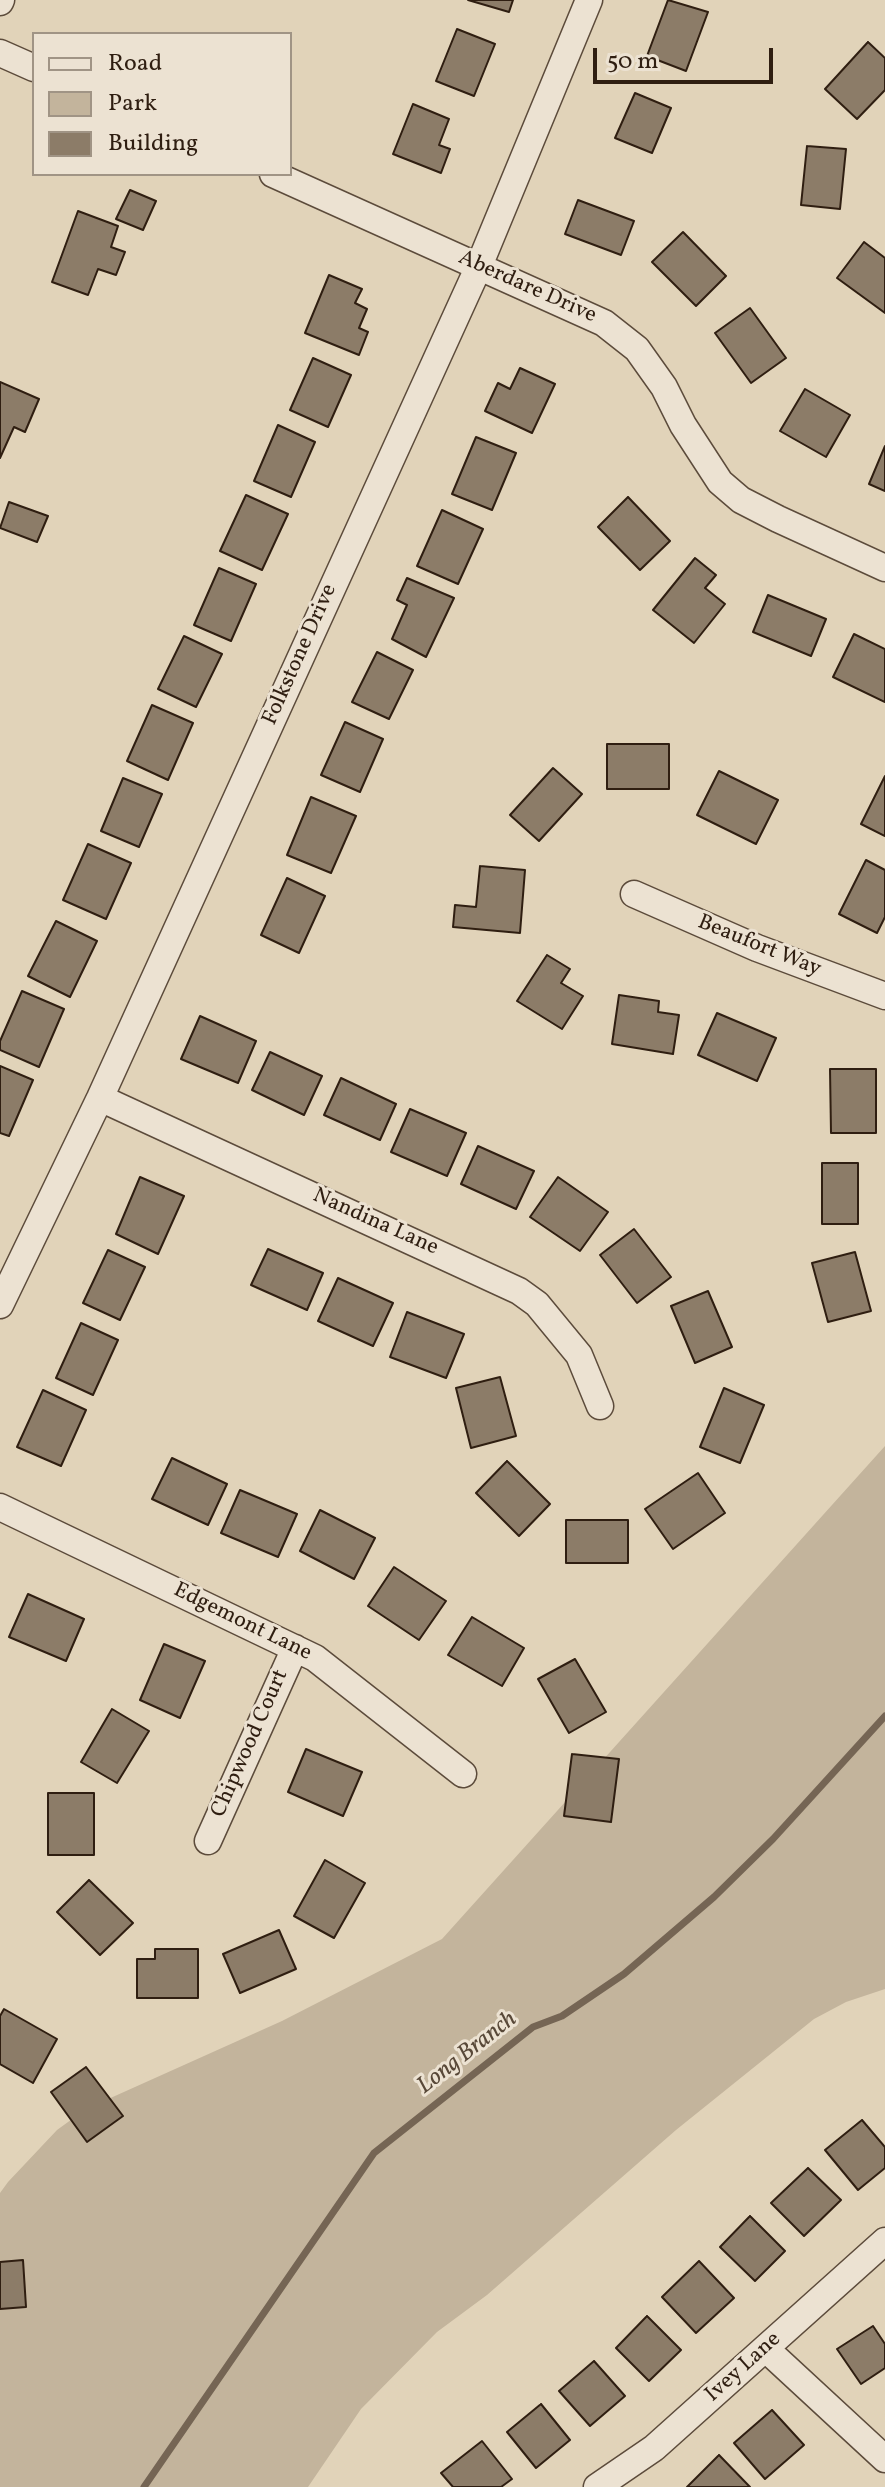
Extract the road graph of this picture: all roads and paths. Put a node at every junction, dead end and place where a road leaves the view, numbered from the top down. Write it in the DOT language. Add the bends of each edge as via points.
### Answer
graph roads {
  1 [pos="589,0"];
  2 [pos="0,53"];
  3 [pos="32,67"];
  4 [pos="277,176"];
  5 [pos="479,266"];
  6 [pos="885,568"];
  7 [pos="634,894"];
  8 [pos="885,996"];
  9 [pos="100,1098"];
  10 [pos="0,1305"];
  11 [pos="600,1406"];
  12 [pos="0,1507"];
  13 [pos="295,1648"];
  14 [pos="463,1774"];
  15 [pos="208,1841"];
  16 [pos="885,2241"];
  17 [pos="766,2349"];
  18 [pos="885,2459"];
  19 [pos="597,2487"];
  1 -- 5 [label="street, Folkstone Drive"];
  2 -- 3 [label="street"];
  4 -- 5 [label="street, Aberdare Drive"];
  5 -- 6 [label="street, Aberdare Drive" via="604,323 637,349 700,454 741,500"];
  5 -- 9 [label="street, Folkstone Drive"];
  7 -- 8 [label="street, Beaufort Way"];
  9 -- 10 [label="street, Folkstone Drive"];
  9 -- 11 [label="street, Nandina Lane" via="519,1291 537,1304 579,1355"];
  12 -- 13 [label="street, Edgemont Lane"];
  13 -- 14 [label="street, Edgemont Lane" via="335,1670"];
  13 -- 15 [label="street, Chipwood Court"];
  16 -- 17 [label="street, Ivey Lane"];
  17 -- 18 [label="street"];
  17 -- 19 [label="street, Ivey Lane" via="654,2448"];
}
